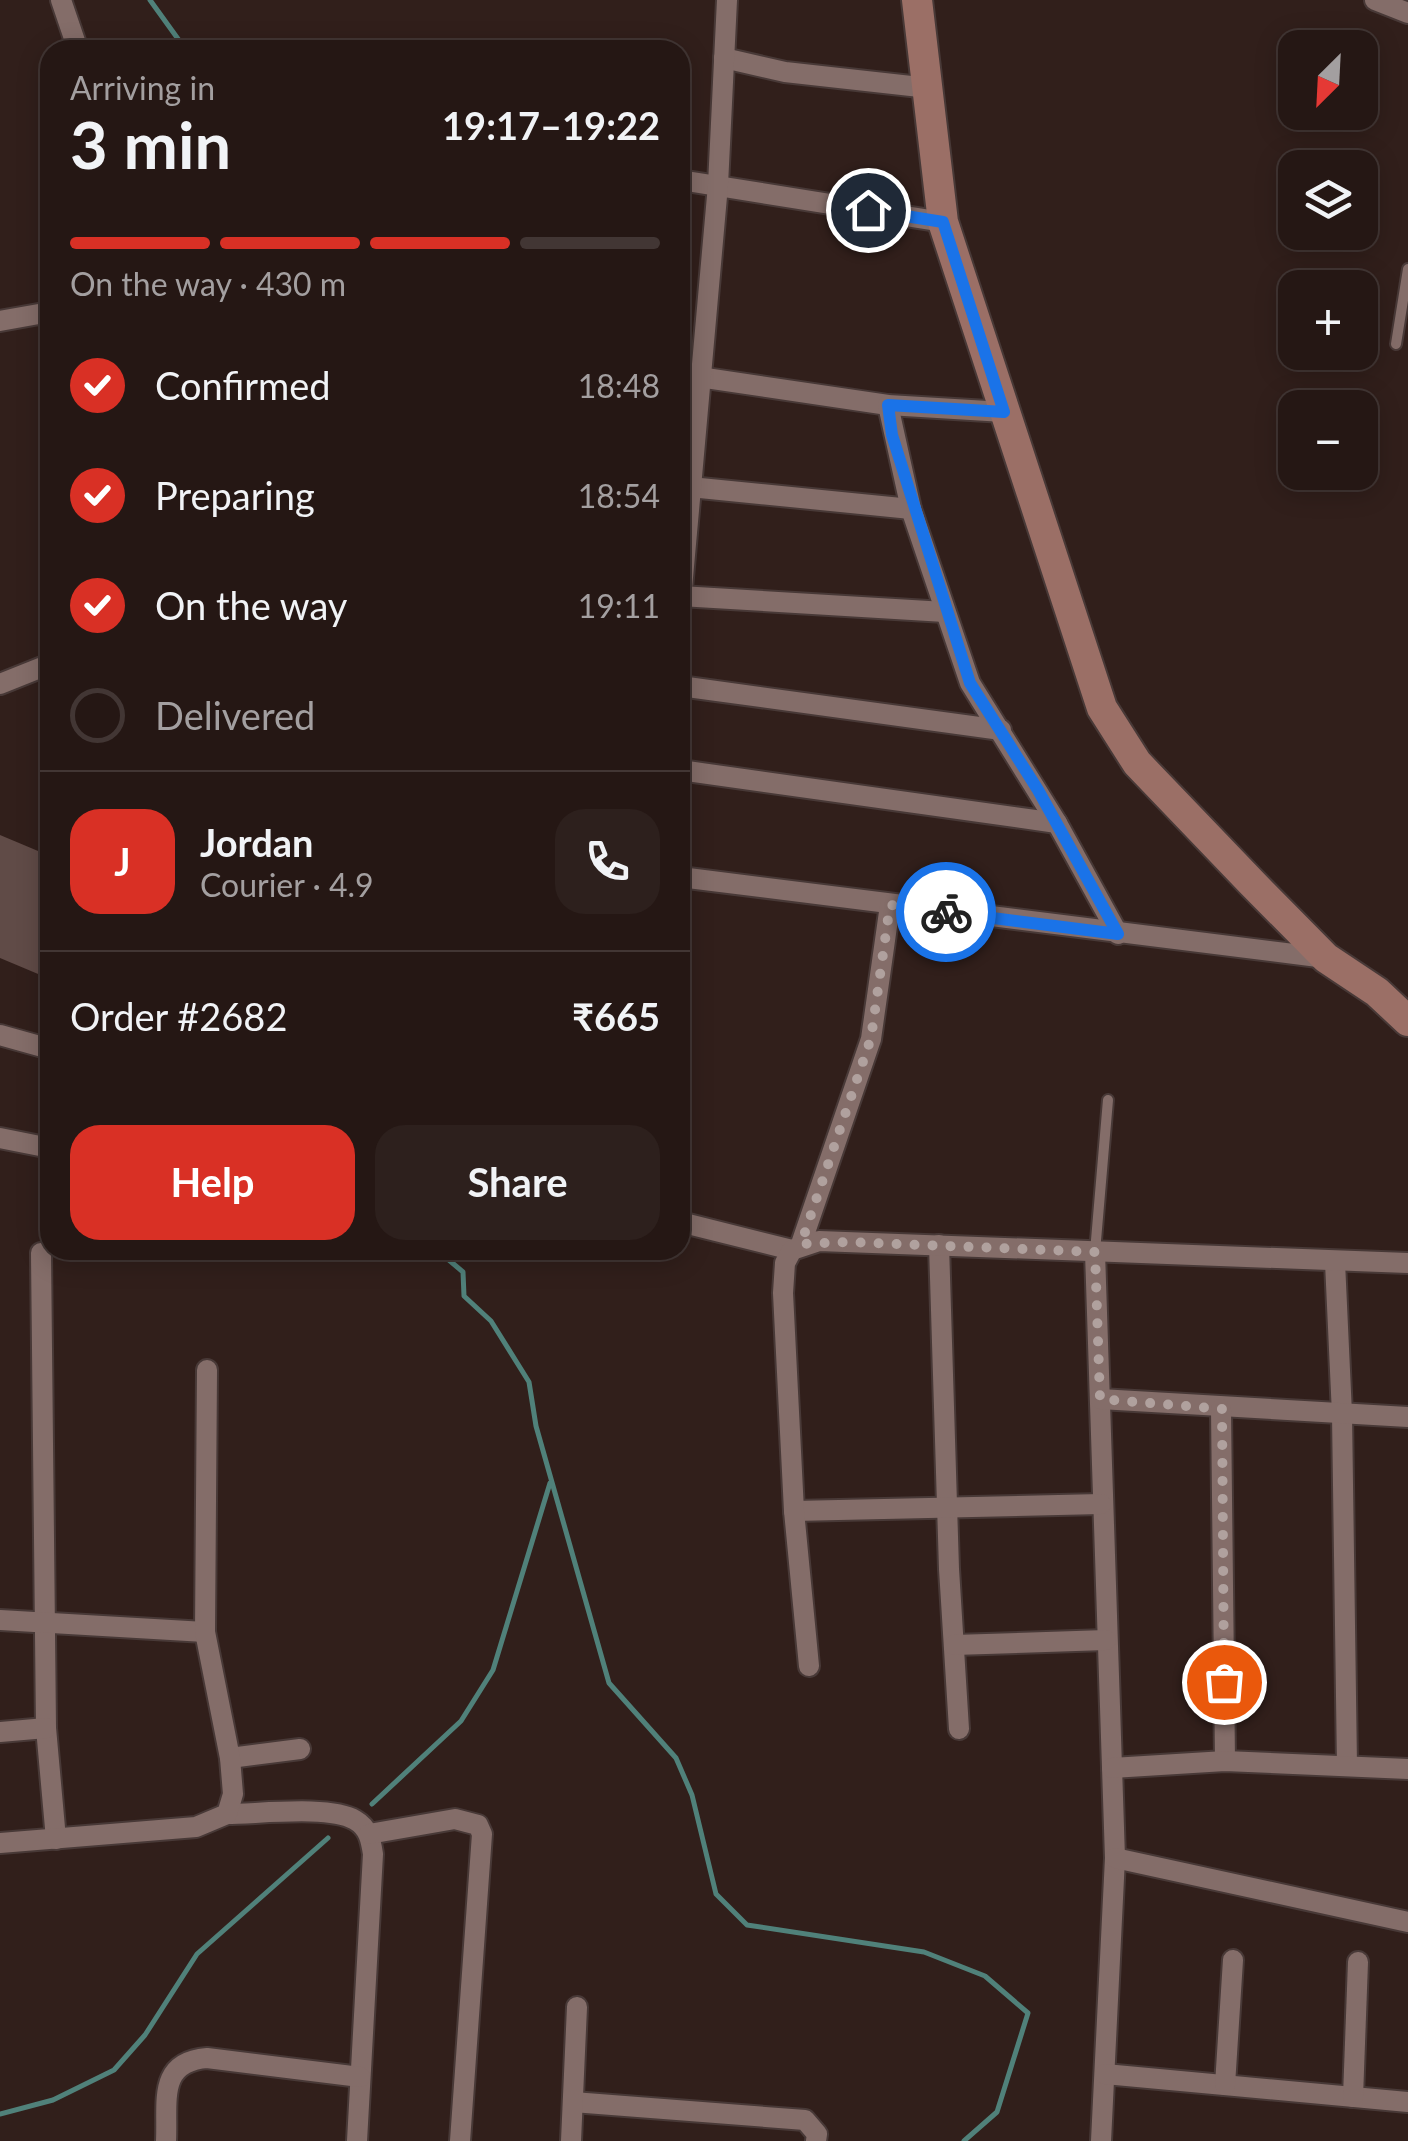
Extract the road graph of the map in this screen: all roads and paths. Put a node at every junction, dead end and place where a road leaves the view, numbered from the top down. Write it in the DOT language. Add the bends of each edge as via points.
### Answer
graph roads {
  1 [pos="61,0"];
  2 [pos="726,0"];
  3 [pos="917,0"];
  4 [pos="1376,0"];
  5 [pos="1408,13"];
  6 [pos="75,40"];
  7 [pos="724,58"];
  8 [pos="929,88"];
  9 [pos="690,181"];
  10 [pos="718,185"];
  11 [pos="943,222"];
  12 [pos="1408,268"];
  13 [pos="40,314"];
  14 [pos="0,321"];
  15 [pos="1396,344"];
  16 [pos="699,376"];
  17 [pos="888,405"];
  18 [pos="1004,412"];
  19 [pos="690,486"];
  20 [pos="912,509"];
  21 [pos="690,597"];
  22 [pos="945,612"];
  23 [pos="40,668"];
  24 [pos="0,684"];
  25 [pos="690,687"];
  26 [pos="1001,730"];
  27 [pos="690,771"];
  28 [pos="1057,822"];
  29 [pos="690,878"];
  30 [pos="890,905"];
  31 [pos="1118,934"];
  32 [pos="1326,958"];
  33 [pos="1408,1021"];
  34 [pos="0,1035"];
  35 [pos="40,1046"];
  36 [pos="1108,1100"];
  37 [pos="0,1138"];
  38 [pos="40,1146"];
  39 [pos="690,1225"];
  40 [pos="940,1245"];
  41 [pos="796,1247"];
  42 [pos="1095,1252"];
  43 [pos="41,1260"];
  44 [pos="1335,1262"];
  45 [pos="1408,1263"];
  46 [pos="208,1370"];
  47 [pos="1100,1399"];
  48 [pos="1222,1409"];
  49 [pos="1342,1414"];
  50 [pos="1408,1417"];
  51 [pos="947,1504"];
  52 [pos="1101,1504"];
  53 [pos="794,1511"];
  54 [pos="0,1620"];
  55 [pos="45,1623"];
  56 [pos="206,1632"];
  57 [pos="1106,1640"];
  58 [pos="954,1645"];
  59 [pos="809,1666"];
  60 [pos="46,1728"];
  61 [pos="960,1729"];
  62 [pos="0,1732"];
  63 [pos="300,1749"];
  64 [pos="230,1758"];
  65 [pos="1224,1761"];
  66 [pos="1347,1766"];
  67 [pos="1112,1768"];
  68 [pos="1408,1769"];
  69 [pos="227,1814"];
  70 [pos="369,1834"];
  71 [pos="56,1839"];
  72 [pos="0,1843"];
  73 [pos="1115,1858"];
  74 [pos="1408,1922"];
  75 [pos="1233,1960"];
  76 [pos="1358,1962"];
  77 [pos="577,2007"];
  78 [pos="1105,2074"];
  79 [pos="360,2077"];
  80 [pos="1225,2085"];
  81 [pos="1353,2097"];
  82 [pos="573,2102"];
  83 [pos="1408,2102"];
  84 [pos="166,2141"];
  85 [pos="357,2141"];
  86 [pos="460,2141"];
  87 [pos="571,2141"];
  88 [pos="816,2141"];
  89 [pos="1101,2141"];
  1 -- 6 [label="street"];
  2 -- 7 [label="street"];
  3 -- 8 [label="street"];
  4 -- 5 [label="street"];
  7 -- 8 [label="street" via="785,72"];
  7 -- 10 [label="street"];
  8 -- 11 [label="street"];
  9 -- 10 [label="street"];
  10 -- 11 [label="street"];
  10 -- 16 [label="street"];
  11 -- 18 [label="street"];
  12 -- 15 [label="lane"];
  13 -- 14 [label="street"];
  16 -- 17 [label="street"];
  16 -- 19 [label="street"];
  17 -- 18 [label="street"];
  17 -- 20 [label="street"];
  18 -- 32 [label="street" via="1102,708 1137,764"];
  19 -- 20 [label="street"];
  20 -- 22 [label="street"];
  21 -- 22 [label="street"];
  22 -- 26 [label="street" via="970,683"];
  23 -- 24 [label="street"];
  25 -- 26 [label="street"];
  26 -- 28 [label="street"];
  27 -- 28 [label="street"];
  28 -- 31 [label="street"];
  29 -- 30 [label="street"];
  30 -- 31 [label="street"];
  30 -- 41 [label="street" via="871,1038"];
  31 -- 32 [label="street"];
  32 -- 33 [label="street"];
  34 -- 35 [label="street"];
  36 -- 42 [label="lane"];
  37 -- 38 [label="street"];
  39 -- 41 [label="street"];
  40 -- 41 [label="street"];
  40 -- 42 [label="street"];
  40 -- 51 [label="street"];
  41 -- 53 [label="street" via="785,1263 783,1292"];
  42 -- 44 [label="street"];
  42 -- 47 [label="street"];
  43 -- 55 [label="street"];
  44 -- 45 [label="street"];
  44 -- 49 [label="street"];
  46 -- 56 [label="street"];
  47 -- 48 [label="street"];
  47 -- 52 [label="street"];
  48 -- 49 [label="street"];
  48 -- 65 [label="street"];
  49 -- 50 [label="street"];
  49 -- 66 [label="street"];
  51 -- 52 [label="street"];
  51 -- 53 [label="street"];
  51 -- 58 [label="street"];
  52 -- 57 [label="street"];
  53 -- 59 [label="street"];
  54 -- 55 [label="street"];
  55 -- 56 [label="street"];
  55 -- 60 [label="street"];
  56 -- 64 [label="street"];
  57 -- 58 [label="street"];
  57 -- 67 [label="street"];
  58 -- 61 [label="street"];
  60 -- 62 [label="street"];
  60 -- 71 [label="street"];
  63 -- 64 [label="street"];
  64 -- 69 [label="street"];
  65 -- 66 [label="street"];
  65 -- 67 [label="street"];
  66 -- 68 [label="street"];
  67 -- 73 [label="street"];
  69 -- 70 [label="street" via="336,1814 356,1820"];
  69 -- 71 [label="street" via="196,1826"];
  70 -- 79 [label="street"];
  70 -- 86 [label="street" via="455,1819 478,1824 482,1834"];
  71 -- 72 [label="street"];
  73 -- 74 [label="street"];
  73 -- 78 [label="street"];
  75 -- 80 [label="street"];
  76 -- 81 [label="street"];
  77 -- 82 [label="street"];
  78 -- 80 [label="street"];
  78 -- 89 [label="street"];
  79 -- 84 [label="street" via="207,2058 182,2062 168,2088"];
  79 -- 85 [label="street"];
  80 -- 81 [label="street"];
  81 -- 83 [label="street"];
  82 -- 87 [label="street"];
  82 -- 88 [label="street" via="805,2120"];
}
